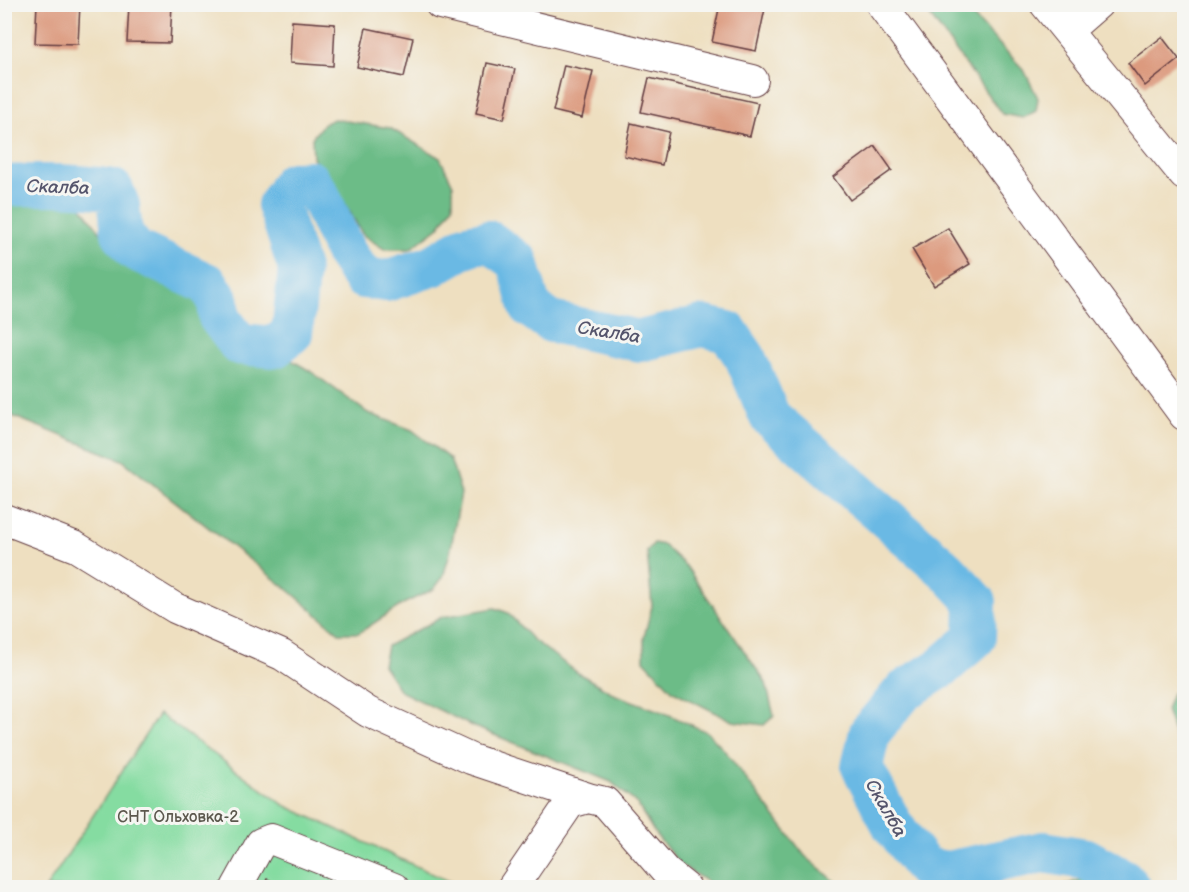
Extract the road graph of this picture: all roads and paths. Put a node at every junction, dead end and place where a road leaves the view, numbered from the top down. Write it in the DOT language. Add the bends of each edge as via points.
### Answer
graph roads {
  1 [pos="440,4"];
  2 [pos="881,4"];
  3 [pos="1045,4"];
  4 [pos="1098,4"];
  5 [pos="1067,31"];
  6 [pos="753,80"];
  7 [pos="1185,175"];
  8 [pos="1185,415"];
  9 [pos="4,519"];
  10 [pos="588,798"];
  11 [pos="236,888"];
  12 [pos="394,888"];
  13 [pos="512,888"];
  14 [pos="686,888"];
  1 -- 6 [label="street"];
  2 -- 8 [label="street"];
  3 -- 5 [label="street"];
  4 -- 5 [label="street"];
  5 -- 7 [label="street"];
  9 -- 10 [label="street" via="76,547 176,608 282,655 368,712 471,759"];
  10 -- 13 [label="street" via="570,804"];
  10 -- 14 [label="street" via="606,802 666,872"];
  11 -- 12 [label="street" via="261,843 271,839"];
}
